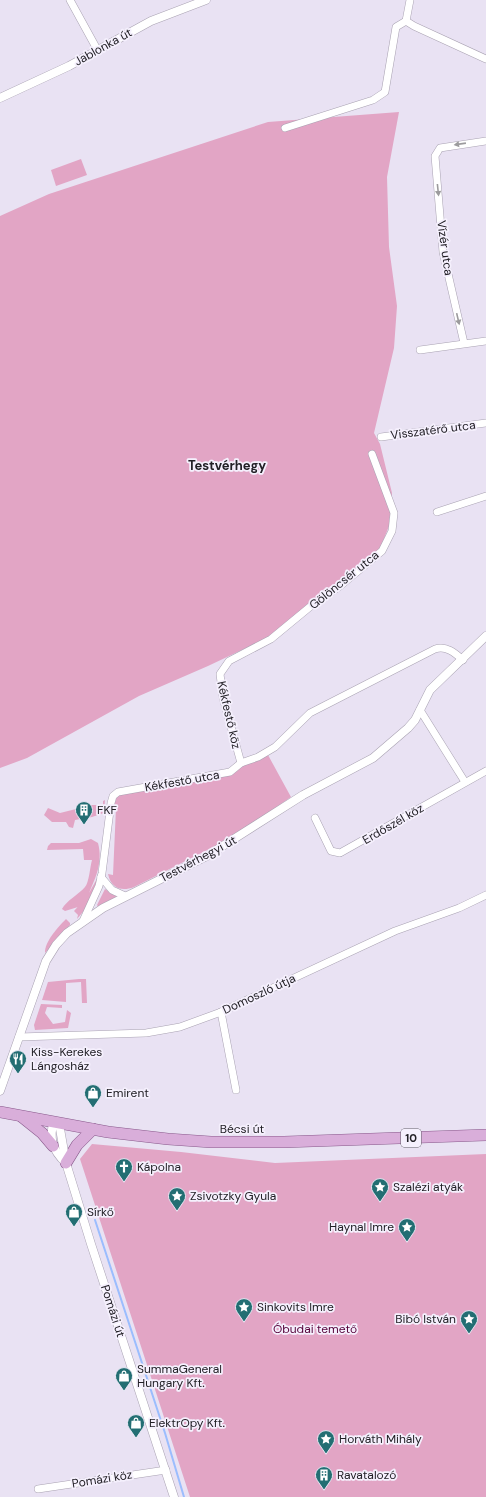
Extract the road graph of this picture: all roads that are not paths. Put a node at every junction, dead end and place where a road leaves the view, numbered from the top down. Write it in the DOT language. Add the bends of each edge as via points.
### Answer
graph roads {
  1 [pos="70,0"];
  2 [pos="206,0"];
  3 [pos="410,0"];
  4 [pos="406,20"];
  5 [pos="98,51"];
  6 [pos="486,59"];
  7 [pos="0,98"];
  8 [pos="285,128"];
  9 [pos="486,141"];
  10 [pos="486,341"];
  11 [pos="464,343"];
  12 [pos="420,350"];
  13 [pos="486,423"];
  14 [pos="381,437"];
  15 [pos="372,454"];
  16 [pos="486,496"];
  17 [pos="437,512"];
  18 [pos="486,636"];
  19 [pos="463,660"];
  20 [pos="223,668"];
  21 [pos="420,710"];
  22 [pos="241,763"];
  23 [pos="486,771"];
  24 [pos="465,782"];
  25 [pos="315,818"];
  26 [pos="101,877"];
  27 [pos="486,895"];
  28 [pos="125,896"];
  29 [pos="83,921"];
  30 [pos="221,1012"];
  31 [pos="19,1037"];
  32 [pos="236,1090"];
  33 [pos="0,1091"];
  34 [pos="0,1112"];
  35 [pos="20,1115"];
  36 [pos="57,1122"];
  37 [pos="93,1129"];
  38 [pos="486,1135"];
  39 [pos="58,1145"];
  40 [pos="77,1145"];
  41 [pos="66,1163"];
  42 [pos="166,1470"];
  43 [pos="38,1489"];
  44 [pos="174,1497"];
  1 -- 5 [label="street"];
  2 -- 5 [label="street, Jablonka út" via="151,21"];
  3 -- 4 [label="street"];
  4 -- 6 [label="street"];
  4 -- 8 [label="street" via="396,27 385,92 373,100"];
  5 -- 7 [label="street, Jablonka út"];
  9 -- 11 [label="street, Vízér utca, one-way" via="446,146 436,152 443,252"];
  10 -- 11 [label="street"];
  11 -- 12 [label="street"];
  13 -- 14 [label="street, Visszatérő utca"];
  15 -- 20 [label="street, Gölöncsér utca" via="394,513 392,531 382,551 271,639 236,656"];
  16 -- 17 [label="street"];
  18 -- 19 [label="street, Testvérhegyi út"];
  19 -- 21 [label="street, Testvérhegyi út" via="444,674 430,690"];
  19 -- 22 [label="street, Kékfestő utca" via="446,648 435,649 310,713 275,747"];
  20 -- 22 [label="street, Kékfestő köz" via="220,685"];
  21 -- 24 [label="street"];
  21 -- 28 [label="street, Testvérhegyi út" via="408,728 372,758 303,795 207,856"];
  22 -- 26 [label="street, Kékfestő utca" via="226,773 120,790 115,794 111,803"];
  23 -- 24 [label="street, Erdőszél köz"];
  24 -- 25 [label="street, Erdőszél köz" via="340,853 331,851"];
  26 -- 28 [label="street" via="112,890"];
  26 -- 29 [label="street, Kékfestő utca"];
  27 -- 30 [label="street, Domoszló útja" via="395,931"];
  28 -- 29 [label="street, Testvérhegyi út"];
  29 -- 31 [label="street, Testvérhegyi út" via="61,939 50,953"];
  30 -- 31 [label="street, Domoszló útja" via="180,1027 156,1032"];
  30 -- 32 [label="street"];
  31 -- 33 [label="street, Testvérhegyi út"];
  34 -- 35 [label="main road, Bécsi út / 10"];
  35 -- 36 [label="main road, Bécsi út / 10"];
  35 -- 39 [label="main road"];
  36 -- 37 [label="main road, Bécsi út / 10"];
  36 -- 39 [label="street, Pomázi út" via="51,1134"];
  37 -- 38 [label="main road, Bécsi út / 10" via="211,1142"];
  37 -- 40 [label="main road"];
  39 -- 40 [label="street"];
  39 -- 41 [label="street, Pomázi út"];
  40 -- 41 [label="main road"];
  41 -- 42 [label="street, Pomázi út"];
  42 -- 43 [label="street, Pomázi köz"];
  42 -- 44 [label="street, Pomázi út"];
}
